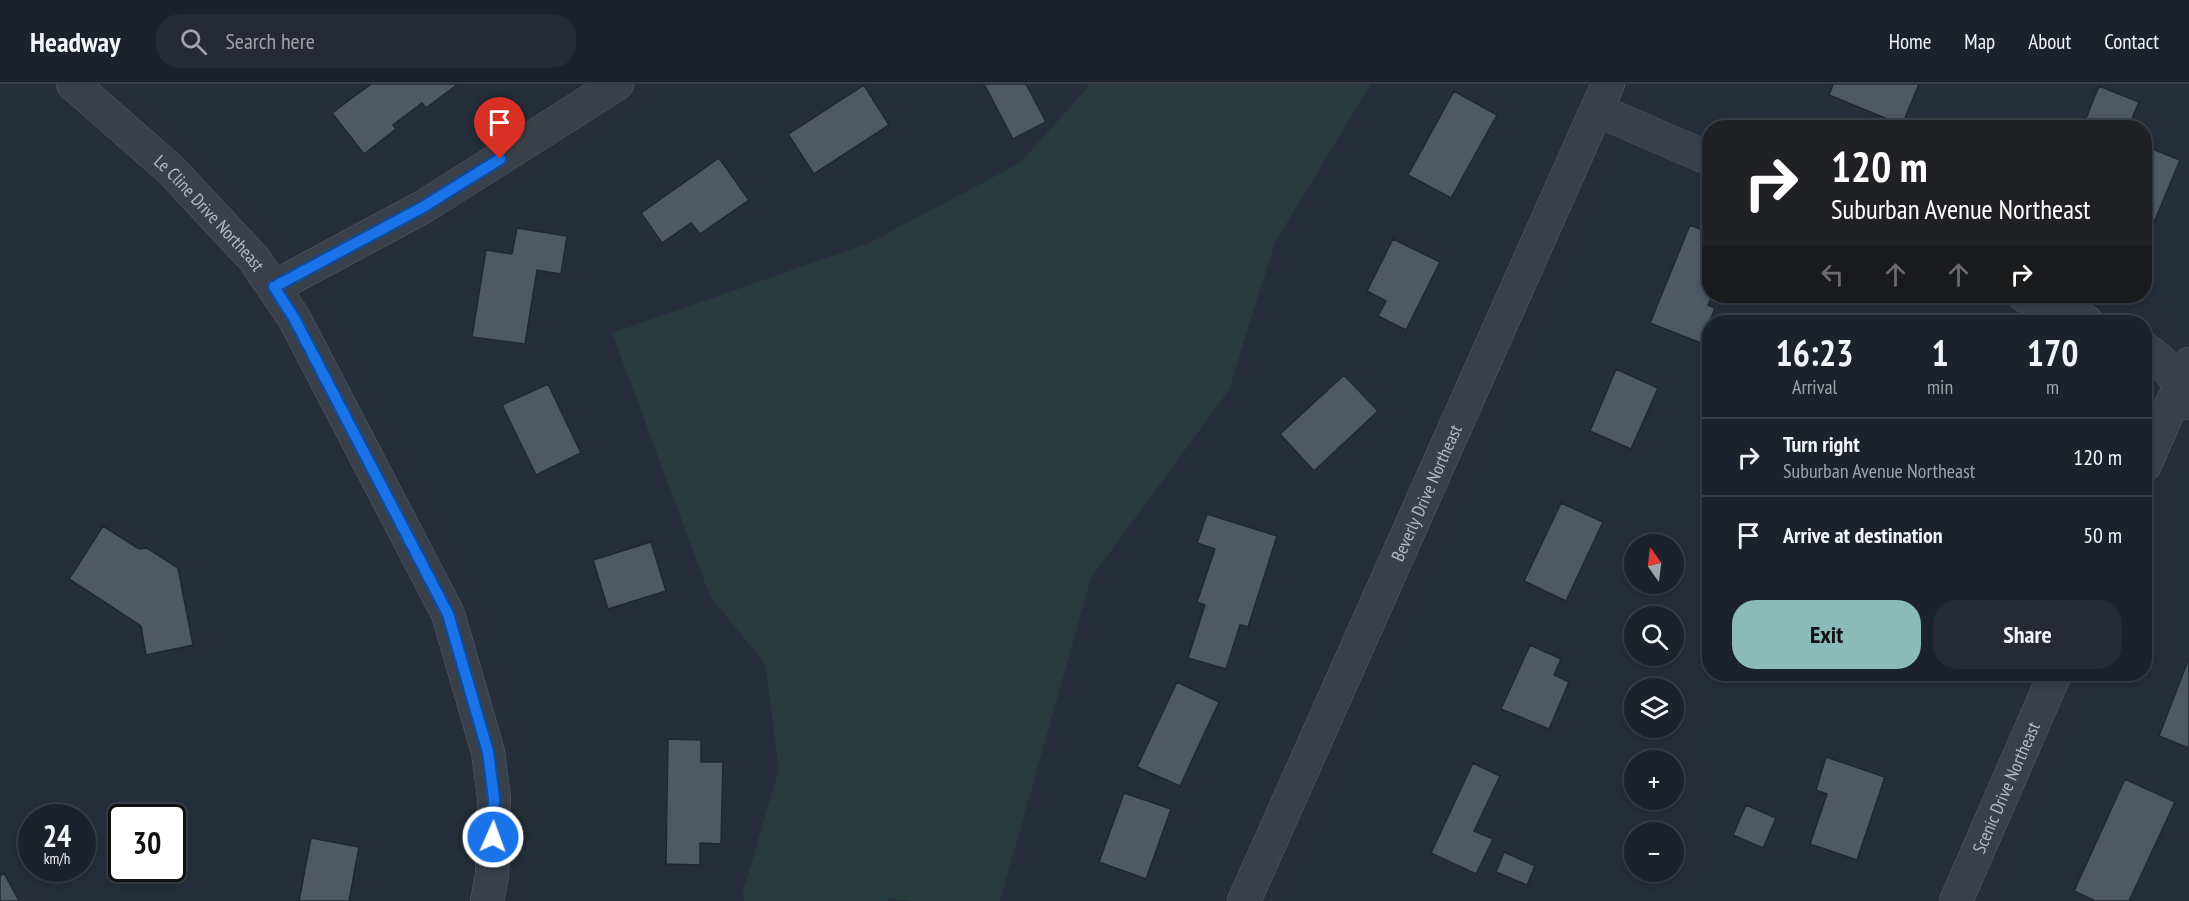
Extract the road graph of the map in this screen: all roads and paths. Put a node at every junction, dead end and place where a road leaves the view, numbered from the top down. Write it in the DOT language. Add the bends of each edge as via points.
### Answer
graph roads {
  1 [pos="73,84"];
  2 [pos="617,84"];
  3 [pos="1603,97"];
  4 [pos="1702,154"];
  5 [pos="274,287"];
  6 [pos="2042,303"];
  7 [pos="2070,315"];
  8 [pos="2152,353"];
  9 [pos="2186,384"];
  10 [pos="2152,451"];
  11 [pos="2052,681"];
  12 [pos="487,901"];
  13 [pos="1244,901"];
  14 [pos="1956,901"];
  1 -- 5 [label="street, Le Cline Drive Northeast" via="171,170 254,259"];
  2 -- 5 [label="street" via="423,207"];
  3 -- 4 [label="street"];
  3 -- 13 [label="street, Beverly Drive Northeast"];
  5 -- 12 [label="street, Le Cline Drive Northeast" via="294,318 448,614 488,752 494,798 492,875"];
  6 -- 7 [label="street"];
  8 -- 9 [label="street"];
  9 -- 10 [label="street"];
  11 -- 14 [label="street, Scenic Drive Northeast"];
}
